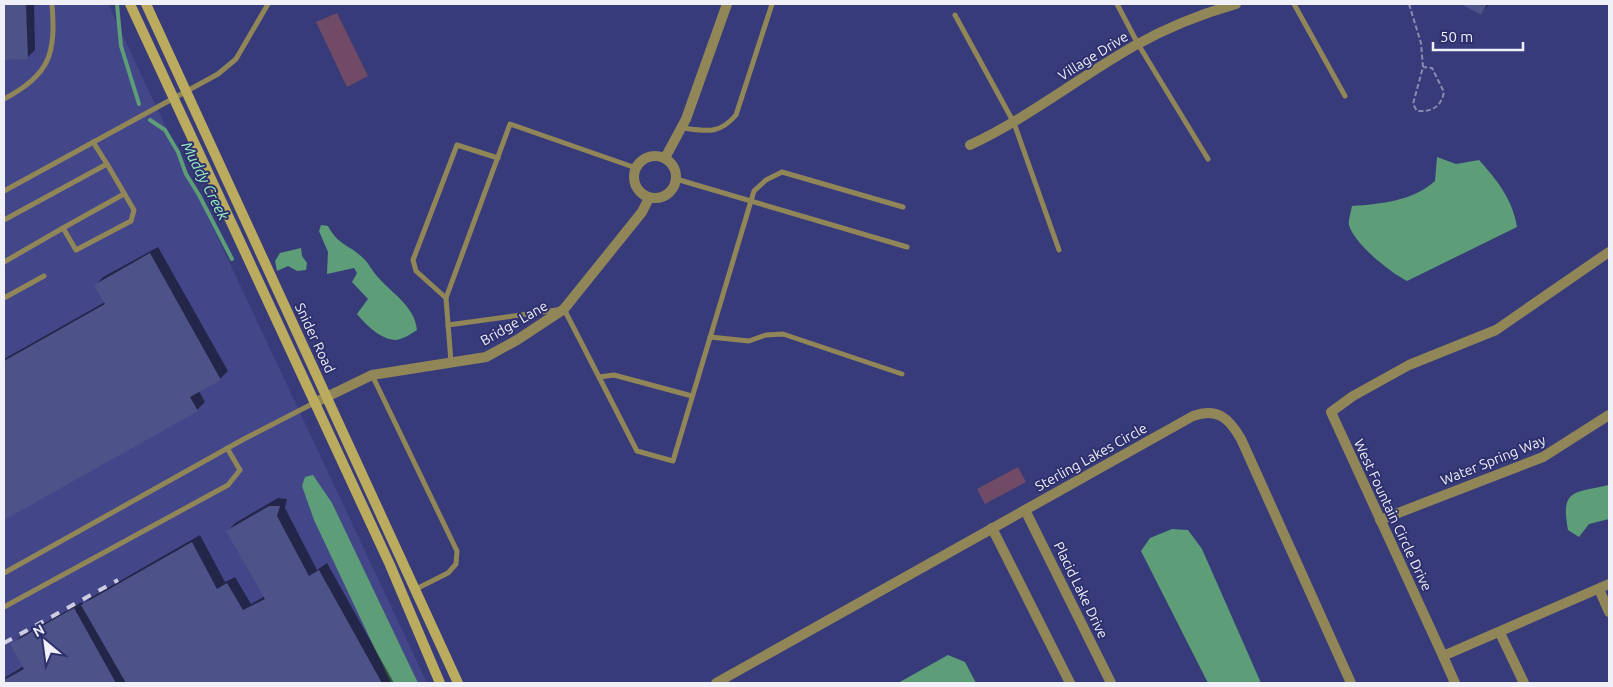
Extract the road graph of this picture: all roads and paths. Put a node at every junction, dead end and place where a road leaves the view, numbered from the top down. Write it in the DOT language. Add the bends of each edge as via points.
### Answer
graph roads {
  1 [pos="52,4"];
  2 [pos="130,4"];
  3 [pos="146,4"];
  4 [pos="268,4"];
  5 [pos="728,4"];
  6 [pos="772,4"];
  7 [pos="1117,4"];
  8 [pos="1236,4"];
  9 [pos="1294,4"];
  10 [pos="1409,4"];
  11 [pos="955,15"];
  12 [pos="1138,44"];
  13 [pos="1423,67"];
  14 [pos="186,91"];
  15 [pos="1345,96"];
  16 [pos="173,98"];
  17 [pos="4,99"];
  18 [pos="1014,123"];
  19 [pos="682,128"];
  20 [pos="93,142"];
  21 [pos="970,145"];
  22 [pos="498,158"];
  23 [pos="665,158"];
  24 [pos="1208,158"];
  25 [pos="107,164"];
  26 [pos="636,168"];
  27 [pos="676,179"];
  28 [pos="4,191"];
  29 [pos="124,194"];
  30 [pos="649,198"];
  31 [pos="751,202"];
  32 [pos="903,207"];
  33 [pos="4,220"];
  34 [pos="63,228"];
  35 [pos="907,247"];
  36 [pos="1059,250"];
  37 [pos="1609,252"];
  38 [pos="4,262"];
  39 [pos="44,276"];
  40 [pos="4,298"];
  41 [pos="446,298"];
  42 [pos="564,309"];
  43 [pos="448,325"];
  44 [pos="710,337"];
  45 [pos="451,363"];
  46 [pos="902,374"];
  47 [pos="372,376"];
  48 [pos="599,377"];
  49 [pos="692,396"];
  50 [pos="327,397"];
  51 [pos="314,403"];
  52 [pos="1609,415"];
  53 [pos="227,448"];
  54 [pos="1025,510"];
  55 [pos="1380,520"];
  56 [pos="992,528"];
  57 [pos="4,573"];
  58 [pos="1609,584"];
  59 [pos="416,589"];
  60 [pos="1598,589"];
  61 [pos="4,607"];
  62 [pos="1609,612"];
  63 [pos="1500,633"];
  64 [pos="1443,656"];
  65 [pos="440,683"];
  66 [pos="458,683"];
  67 [pos="716,683"];
  68 [pos="1070,683"];
  69 [pos="1112,683"];
  70 [pos="1351,683"];
  71 [pos="1455,683"];
  72 [pos="1524,683"];
  1 -- 17 [label="lane" via="51,54 25,88"];
  2 -- 16 [label="street, Snider Road"];
  3 -- 14 [label="street, Snider Road"];
  4 -- 14 [label="lane" via="236,59 218,74"];
  5 -- 19 [label="street"];
  6 -- 19 [label="lane" via="736,115 726,126 710,132"];
  7 -- 12 [label="lane"];
  8 -- 12 [label="street, Village Drive" via="1172,26"];
  9 -- 15 [label="lane"];
  10 -- 13 [label="path" via="1421,43"];
  11 -- 18 [label="lane"];
  12 -- 18 [label="street, Village Drive"];
  12 -- 24 [label="lane"];
  13 -- 13 [label="path" via="1432,68 1444,92 1442,103 1435,108 1417,111 1413,104"];
  14 -- 16 [label="lane"];
  14 -- 50 [label="street, Snider Road"];
  16 -- 20 [label="lane"];
  16 -- 51 [label="street, Snider Road"];
  18 -- 21 [label="street, Village Drive"];
  18 -- 36 [label="lane"];
  19 -- 23 [label="street"];
  20 -- 25 [label="lane"];
  20 -- 28 [label="lane"];
  22 -- 26 [label="lane" via="510,124"];
  22 -- 41 [label="lane"];
  22 -- 41 [label="lane" via="457,145 413,260 416,271"];
  23 -- 26 [label="street" via="646,158"];
  23 -- 27 [label="street" via="673,166"];
  25 -- 29 [label="lane"];
  25 -- 33 [label="lane"];
  26 -- 30 [label="street" via="635,186"];
  27 -- 30 [label="street" via="668,194 657,199"];
  27 -- 31 [label="lane"];
  29 -- 34 [label="lane"];
  29 -- 34 [label="lane" via="134,210 131,221 76,250"];
  30 -- 42 [label="street, Bridge Lane" via="642,212"];
  31 -- 32 [label="lane" via="754,192 766,180 782,172"];
  31 -- 35 [label="lane"];
  31 -- 44 [label="lane"];
  34 -- 38 [label="lane"];
  37 -- 55 [label="street, West Fountain Circle Drive" via="1496,330 1409,365 1330,412"];
  39 -- 40 [label="lane"];
  41 -- 43 [label="lane"];
  42 -- 43 [label="lane"];
  42 -- 45 [label="street, Bridge Lane" via="486,357"];
  42 -- 48 [label="lane"];
  43 -- 45 [label="lane"];
  44 -- 46 [label="lane" via="749,341 783,334"];
  44 -- 49 [label="lane"];
  45 -- 47 [label="street, Bridge Lane"];
  47 -- 50 [label="street, Bridge Lane"];
  47 -- 59 [label="lane" via="457,550 456,564 448,573"];
  48 -- 49 [label="lane" via="614,375"];
  48 -- 49 [label="lane" via="637,451 673,461"];
  50 -- 51 [label="street, Bridge Lane"];
  50 -- 59 [label="street, Snider Road"];
  51 -- 53 [label="lane"];
  51 -- 65 [label="street, Snider Road" via="390,565"];
  52 -- 55 [label="street, Water Spring Way" via="1543,457"];
  53 -- 57 [label="lane"];
  53 -- 61 [label="lane" via="240,470 228,485"];
  54 -- 56 [label="street, Sterling Lakes Circle"];
  54 -- 69 [label="street, Placid Lake Drive"];
  54 -- 70 [label="street, Sterling Lakes Circle" via="1193,416 1218,413 1232,424 1242,439"];
  55 -- 64 [label="street, West Fountain Circle Drive"];
  56 -- 67 [label="street, Sterling Lakes Circle"];
  56 -- 68 [label="street"];
  58 -- 60 [label="street"];
  59 -- 66 [label="street, Snider Road"];
  60 -- 62 [label="street"];
  60 -- 63 [label="street"];
  63 -- 64 [label="street"];
  63 -- 72 [label="street"];
  64 -- 71 [label="street, West Fountain Circle Drive"];
}
